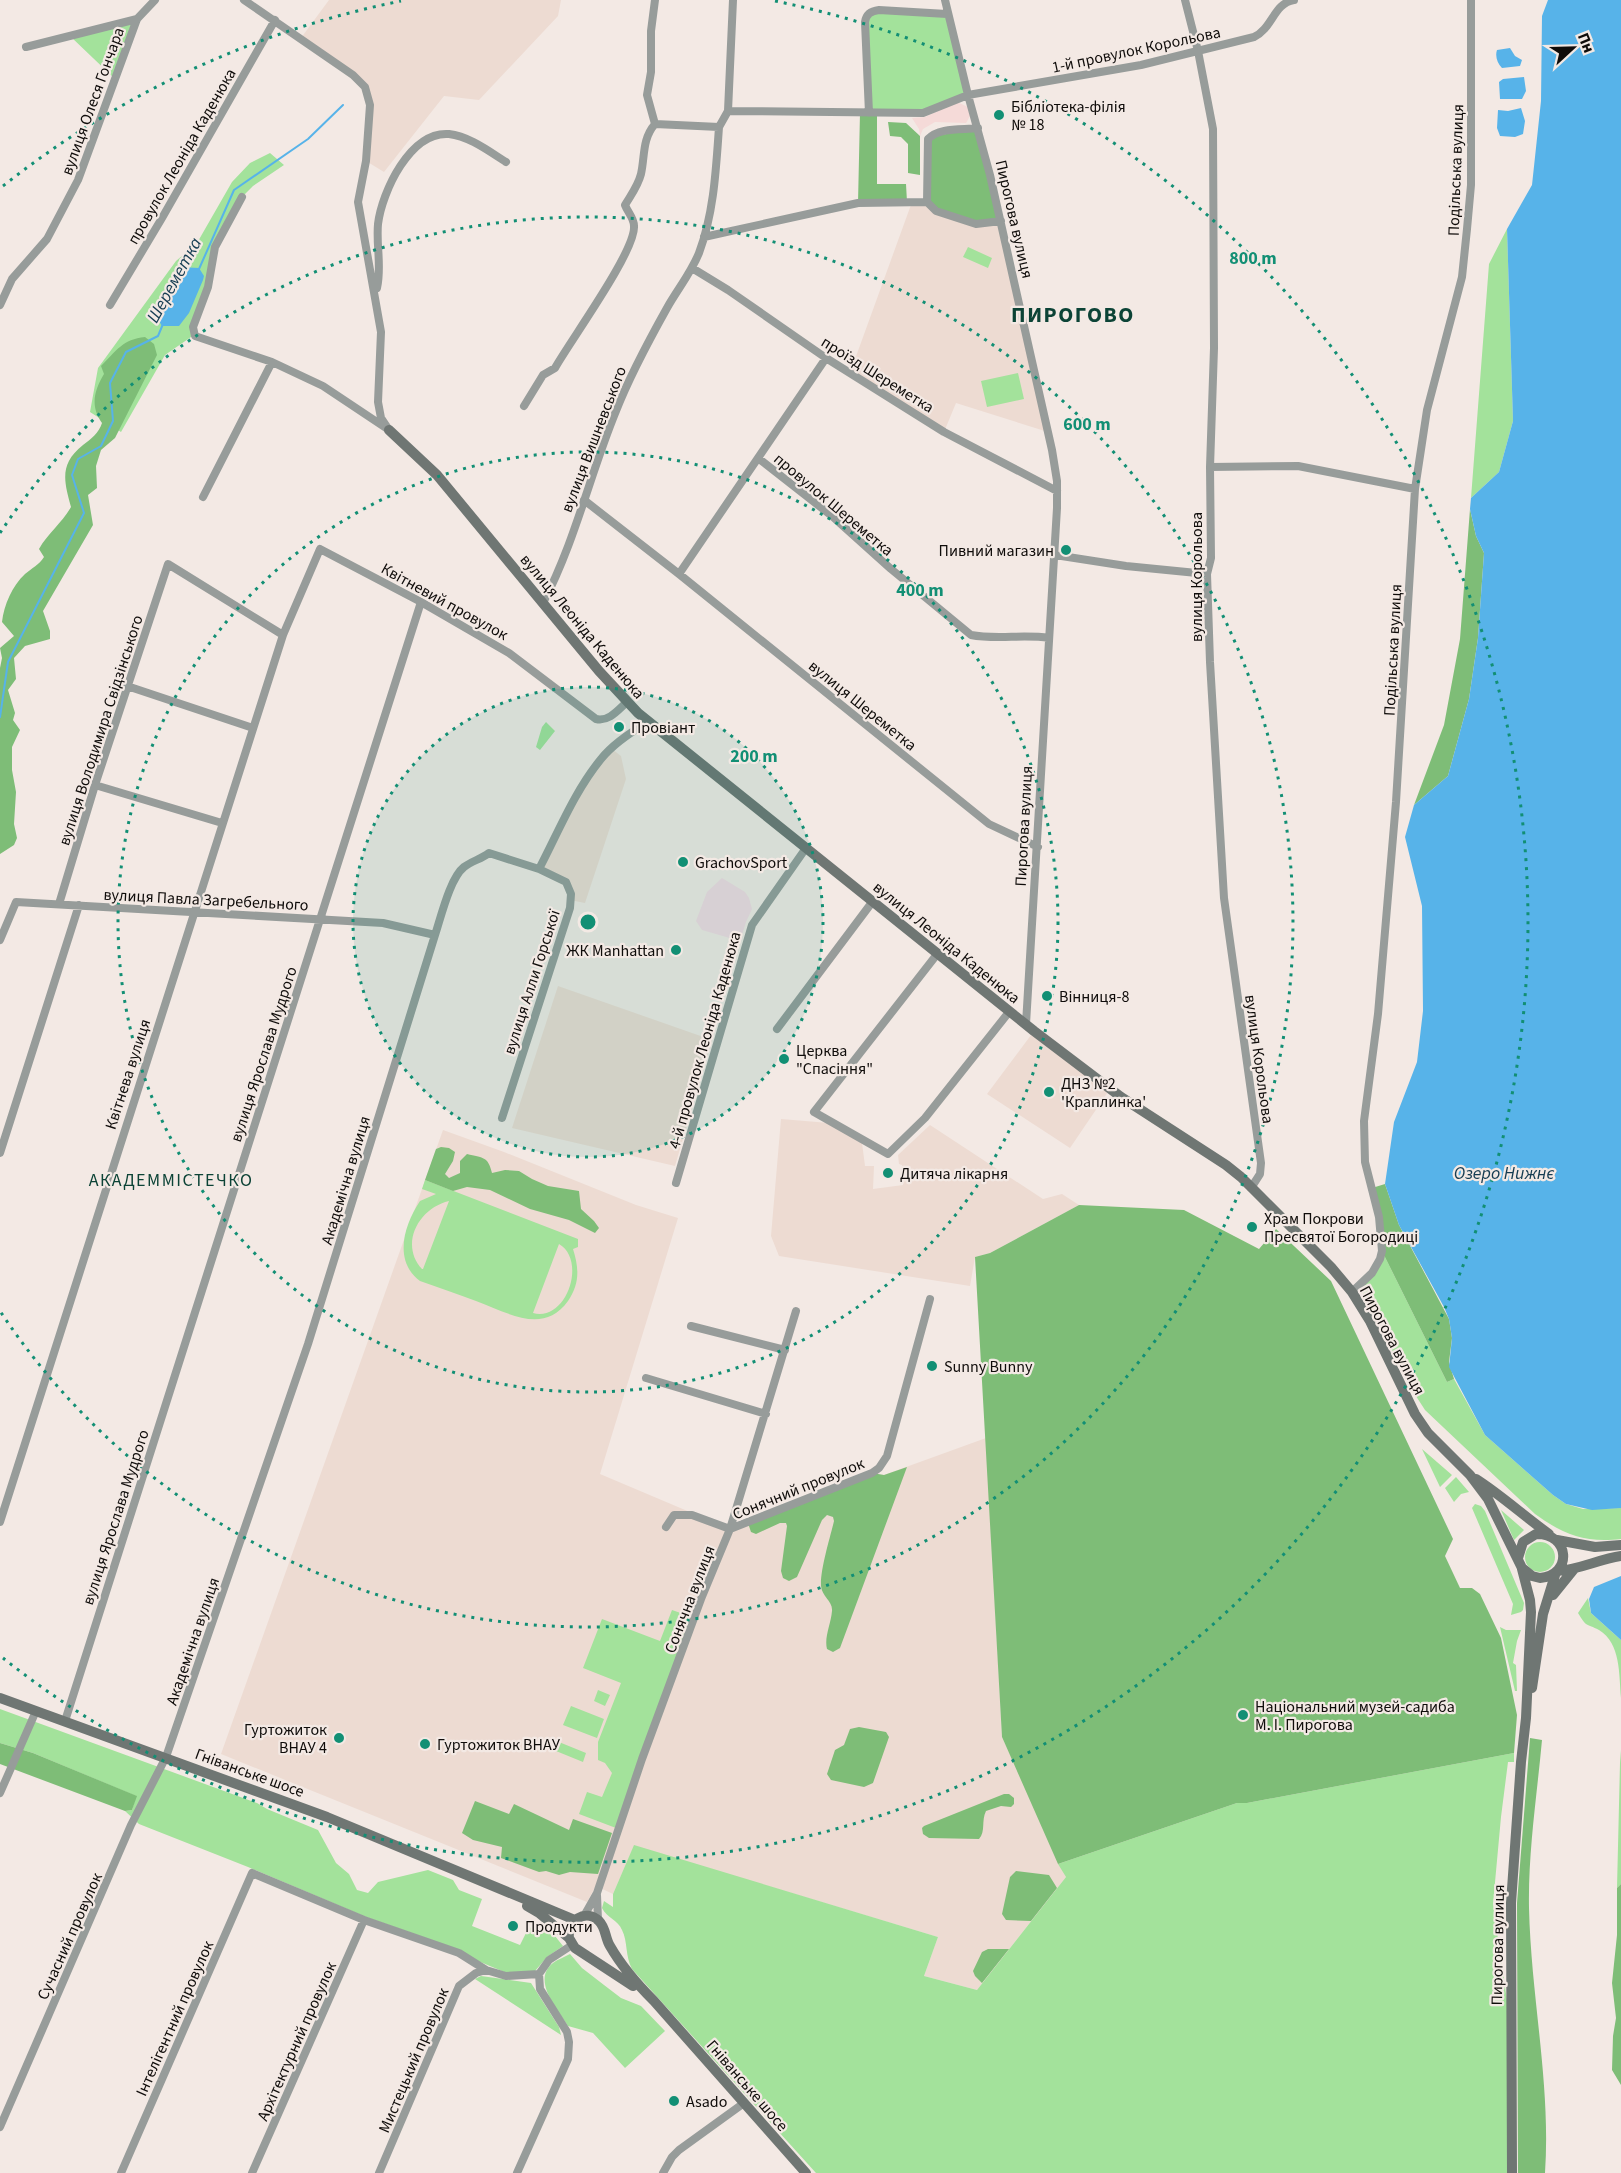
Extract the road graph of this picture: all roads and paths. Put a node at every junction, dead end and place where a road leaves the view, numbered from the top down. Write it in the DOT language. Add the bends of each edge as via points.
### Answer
graph roads {
  1 [pos="155,0"];
  2 [pos="244,0"];
  3 [pos="655,0"];
  4 [pos="733,0"];
  5 [pos="945,0"];
  6 [pos="1185,0"];
  7 [pos="1294,0"];
  8 [pos="1471,0"];
  9 [pos="947,14"];
  10 [pos="137,19"];
  11 [pos="275,20"];
  12 [pos="26,47"];
  13 [pos="1198,51"];
  14 [pos="968,95"];
  15 [pos="728,111"];
  16 [pos="869,113"];
  17 [pos="655,124"];
  18 [pos="719,127"];
  19 [pos="978,128"];
  20 [pos="506,162"];
  21 [pos="242,197"];
  22 [pos="927,202"];
  23 [pos="1001,221"];
  24 [pos="704,237"];
  25 [pos="692,268"];
  26 [pos="376,293"];
  27 [pos="0,305"];
  28 [pos="110,305"];
  29 [pos="826,358"];
  30 [pos="272,362"];
  31 [pos="524,406"];
  32 [pos="389,430"];
  33 [pos="758,458"];
  34 [pos="1210,467"];
  35 [pos="1415,489"];
  36 [pos="1057,491"];
  37 [pos="203,497"];
  38 [pos="584,500"];
  39 [pos="1054,555"];
  40 [pos="680,574"];
  41 [pos="1207,574"];
  42 [pos="421,602"];
  43 [pos="543,603"];
  44 [pos="282,635"];
  45 [pos="1049,638"];
  46 [pos="127,686"];
  47 [pos="627,702"];
  48 [pos="648,722"];
  49 [pos="253,728"];
  50 [pos="94,784"];
  51 [pos="222,823"];
  52 [pos="1038,847"];
  53 [pos="806,848"];
  54 [pos="539,870"];
  55 [pos="873,901"];
  56 [pos="60,904"];
  57 [pos="79,905"];
  58 [pos="193,911"];
  59 [pos="320,919"];
  60 [pos="435,935"];
  61 [pos="0,940"];
  62 [pos="938,953"];
  63 [pos="1010,1012"];
  64 [pos="1026,1024"];
  65 [pos="777,1029"];
  66 [pos="502,1118"];
  67 [pos="0,1153"];
  68 [pos="676,1183"];
  69 [pos="1251,1188"];
  70 [pos="1352,1292"];
  71 [pos="930,1299"];
  72 [pos="796,1311"];
  73 [pos="691,1326"];
  74 [pos="785,1350"];
  75 [pos="646,1378"];
  76 [pos="766,1414"];
  77 [pos="1470,1475"];
  78 [pos="0,1522"];
  79 [pos="666,1527"];
  80 [pos="730,1530"];
  81 [pos="1554,1538"];
  82 [pos="1621,1545"];
  83 [pos="1621,1556"];
  84 [pos="1520,1563"];
  85 [pos="1574,1569"];
  86 [pos="1557,1571"];
  87 [pos="1546,1605"];
  88 [pos="0,1698"];
  89 [pos="36,1712"];
  90 [pos="1526,1718"];
  91 [pos="65,1721"];
  92 [pos="166,1757"];
  93 [pos="0,1793"];
  94 [pos="487,1884"];
  95 [pos="597,1893"];
  96 [pos="579,1918"];
  97 [pos="364,1920"];
  98 [pos="598,1920"];
  99 [pos="604,1937"];
  100 [pos="571,1942"];
  101 [pos="583,1952"];
  102 [pos="486,1970"];
  103 [pos="539,1974"];
  104 [pos="667,2016"];
  105 [pos="744,2103"];
  106 [pos="0,2127"];
  107 [pos="121,2173"];
  108 [pos="252,2173"];
  109 [pos="379,2173"];
  110 [pos="517,2173"];
  111 [pos="663,2173"];
  112 [pos="806,2173"];
  113 [pos="1512,2173"];
  1 -- 10 [label="street, вулиця Олеся Гончара"];
  2 -- 11 [label="street, вулиця Леоніда Каденюка"];
  3 -- 17 [label="street" via="647,95"];
  4 -- 15 [label="street"];
  5 -- 9 [label="street, Пирогова вулиця"];
  6 -- 13 [label="street, вулиця Корольова"];
  7 -- 13 [label="street, 1-й провулок Корольова" via="1281,5 1258,35"];
  8 -- 35 [label="street, Подільська вулиця" via="1471,185 1462,277 1427,410"];
  9 -- 14 [label="street, Пирогова вулиця"];
  9 -- 16 [label="street" via="879,10 867,16"];
  10 -- 12 [label="street"];
  10 -- 27 [label="street, вулиця Олеся Гончара" via="78,180 47,239 12,279"];
  11 -- 26 [label="street, вулиця Леоніда Каденюка" via="365,87 370,105 358,202"];
  11 -- 28 [label="street, провулок Леоніда Каденюка"];
  13 -- 14 [label="street, 1-й провулок Корольова" via="1141,65"];
  13 -- 34 [label="street, вулиця Корольова" via="1213,129"];
  14 -- 16 [label="street, 1-й провулок Корольова" via="923,113"];
  14 -- 19 [label="street, Пирогова вулиця"];
  15 -- 16 [label="street, 1-й провулок Корольова"];
  15 -- 18 [label="street"];
  17 -- 18 [label="street"];
  17 -- 31 [label="street" via="646,139 640,176 626,205 634,234 624,259 555,368 543,375"];
  18 -- 24 [label="street, вулиця Вишневського" via="714,186"];
  19 -- 22 [label="street" via="941,131 928,139"];
  19 -- 23 [label="street, Пирогова вулиця"];
  20 -- 26 [label="street, вулиця Леоніда Каденюка" via="452,135 436,136 415,147 384,198 378,225 380,276"];
  21 -- 30 [label="street, вулиця Леоніда Каденюка" via="215,247 208,287 193,332 200,339"];
  22 -- 23 [label="street" via="936,211 976,224"];
  22 -- 24 [label="street" via="858,203"];
  23 -- 36 [label="street, Пирогова вулиця" via="1054,460"];
  24 -- 25 [label="street, вулиця Вишневського"];
  25 -- 29 [label="street, проїзд Шереметка"];
  25 -- 38 [label="street, вулиця Вишневського" via="630,378"];
  26 -- 32 [label="street, вулиця Леоніда Каденюка" via="381,332 378,402 381,418"];
  29 -- 33 [label="street"];
  29 -- 36 [label="street, проїзд Шереметка" via="944,432"];
  30 -- 32 [label="street, вулиця Леоніда Каденюка" via="332,391"];
  30 -- 37 [label="street"];
  32 -- 43 [label="main road, вулиця Леоніда Каденюка" via="437,475"];
  33 -- 40 [label="street"];
  33 -- 45 [label="street, провулок Шереметка" via="971,635"];
  34 -- 35 [label="street" via="1298,466"];
  34 -- 41 [label="street, вулиця Корольова" via="1211,558"];
  35 -- 70 [label="street, Подільська вулиця" via="1396,802 1364,1136 1365,1162 1379,1217 1382,1251 1372,1273"];
  36 -- 39 [label="street, Пирогова вулиця"];
  38 -- 40 [label="street, вулиця Шереметка"];
  38 -- 43 [label="street, вулиця Вишневського" via="564,559"];
  39 -- 41 [label="street"];
  39 -- 45 [label="street, Пирогова вулиця"];
  40 -- 52 [label="street, вулиця Шереметка" via="989,824"];
  41 -- 69 [label="street, вулиця Корольова" via="1224,898 1261,1163 1260,1174"];
  42 -- 44 [label="street, Квітневий провулок" via="320,549"];
  42 -- 47 [label="street, Квітневий провулок" via="514,656 596,719 609,718"];
  42 -- 59 [label="street, вулиця Ярослава Мудрого"];
  43 -- 47 [label="main road, вулиця Леоніда Каденюка"];
  44 -- 46 [label="street, вулиця Володимира Свідзінського" via="168,564"];
  44 -- 49 [label="street, Квітнева вулиця"];
  45 -- 52 [label="street, Пирогова вулиця"];
  46 -- 49 [label="street"];
  46 -- 50 [label="street, вулиця Володимира Свідзінського"];
  47 -- 48 [label="main road, вулиця Леоніда Каденюка"];
  48 -- 53 [label="main road, вулиця Леоніда Каденюка"];
  48 -- 54 [label="street" via="600,760"];
  49 -- 51 [label="street, Квітнева вулиця"];
  50 -- 51 [label="street"];
  50 -- 56 [label="street, вулиця Володимира Свідзінського"];
  51 -- 58 [label="street, Квітнева вулиця"];
  52 -- 64 [label="street, Пирогова вулиця"];
  53 -- 55 [label="main road, вулиця Леоніда Каденюка"];
  53 -- 68 [label="street, 4-й провулок Леоніда Каденюка" via="752,925"];
  54 -- 60 [label="street, Академічна вулиця" via="489,853 465,867 454,880"];
  54 -- 66 [label="street, вулиця Алли Горської" via="566,882 571,894 570,908"];
  55 -- 62 [label="main road, вулиця Леоніда Каденюка"];
  55 -- 65 [label="street"];
  56 -- 57 [label="street, вулиця Павла Загребельного"];
  56 -- 61 [label="street, вулиця Павла Загребельного" via="16,902"];
  57 -- 58 [label="street, вулиця Павла Загребельного"];
  57 -- 67 [label="street"];
  58 -- 59 [label="street, вулиця Павла Загребельного"];
  58 -- 78 [label="street, Квітнева вулиця"];
  59 -- 60 [label="street, вулиця Павла Загребельного" via="394,925"];
  59 -- 91 [label="street, вулиця Ярослава Мудрого"];
  60 -- 92 [label="street, Академічна вулиця" via="308,1344"];
  62 -- 63 [label="main road, вулиця Леоніда Каденюка"];
  62 -- 63 [label="street" via="814,1112 888,1154 925,1118"];
  63 -- 64 [label="main road, вулиця Леоніда Каденюка"];
  64 -- 69 [label="main road, Пирогова вулиця" via="1115,1093 1226,1165"];
  69 -- 70 [label="main road, Пирогова вулиця" via="1331,1266"];
  70 -- 77 [label="main road, Пирогова вулиця" via="1421,1424"];
  71 -- 80 [label="street, Сонячний провулок" via="886,1456 879,1468"];
  72 -- 74 [label="street, Сонячна вулиця"];
  73 -- 74 [label="street"];
  74 -- 76 [label="street, Сонячна вулиця"];
  75 -- 76 [label="street"];
  76 -- 80 [label="street, Сонячна вулиця"];
  77 -- 81 [label="main road, Пирогова вулиця"];
  77 -- 84 [label="main road, Пирогова вулиця" via="1488,1499"];
  79 -- 80 [label="street, Сонячний провулок" via="674,1515 692,1515"];
  80 -- 95 [label="street, Сонячна вулиця" via="642,1759"];
  81 -- 82 [label="main road" via="1595,1547"];
  81 -- 84 [label="main road" via="1544,1534 1529,1537 1519,1550"];
  81 -- 86 [label="main road" via="1561,1545 1563,1557"];
  83 -- 85 [label="main road"];
  84 -- 86 [label="main road" via="1532,1576 1540,1578"];
  84 -- 90 [label="main road, Пирогова вулиця" via="1531,1612"];
  85 -- 86 [label="main road"];
  85 -- 87 [label="main road"];
  86 -- 87 [label="main road, Пирогова вулиця"];
  87 -- 90 [label="main road, Пирогова вулиця"];
  88 -- 89 [label="main road, Гніванське шосе"];
  89 -- 91 [label="main road, Гніванське шосе"];
  89 -- 93 [label="street"];
  90 -- 113 [label="main road, Пирогова вулиця" via="1512,1903"];
  91 -- 92 [label="main road, Гніванське шосе"];
  92 -- 94 [label="main road, Гніванське шосе" via="327,1817"];
  92 -- 106 [label="street, Сучасний провулок" via="131,1825"];
  94 -- 96 [label="main road, Гніванське шосе"];
  94 -- 100 [label="main road, Гніванське шосе" via="540,1914"];
  95 -- 96 [label="street"];
  95 -- 98 [label="street"];
  96 -- 98 [label="main road, Гніванське шосе"];
  96 -- 100 [label="main road" via="569,1928"];
  97 -- 102 [label="street" via="459,1953"];
  97 -- 107 [label="street, Інтелігентний провулок" via="252,1873"];
  97 -- 108 [label="street, Архітектурний провулок"];
  98 -- 99 [label="main road, Гніванське шосе"];
  99 -- 101 [label="main road" via="597,1949"];
  99 -- 104 [label="main road, Гніванське шосе" via="633,1981"];
  100 -- 101 [label="main road, Гніванське шосе"];
  100 -- 103 [label="street"];
  101 -- 104 [label="main road, Гніванське шосе" via="630,1984"];
  102 -- 103 [label="street" via="506,1976"];
  102 -- 109 [label="street, Мистецький провулок" via="459,1986"];
  103 -- 110 [label="street" via="540,1989 567,2032 568,2059"];
  104 -- 105 [label="main road, Гніванське шосе"];
  105 -- 111 [label="street" via="679,2150"];
  105 -- 112 [label="main road, Гніванське шосе"];
}
